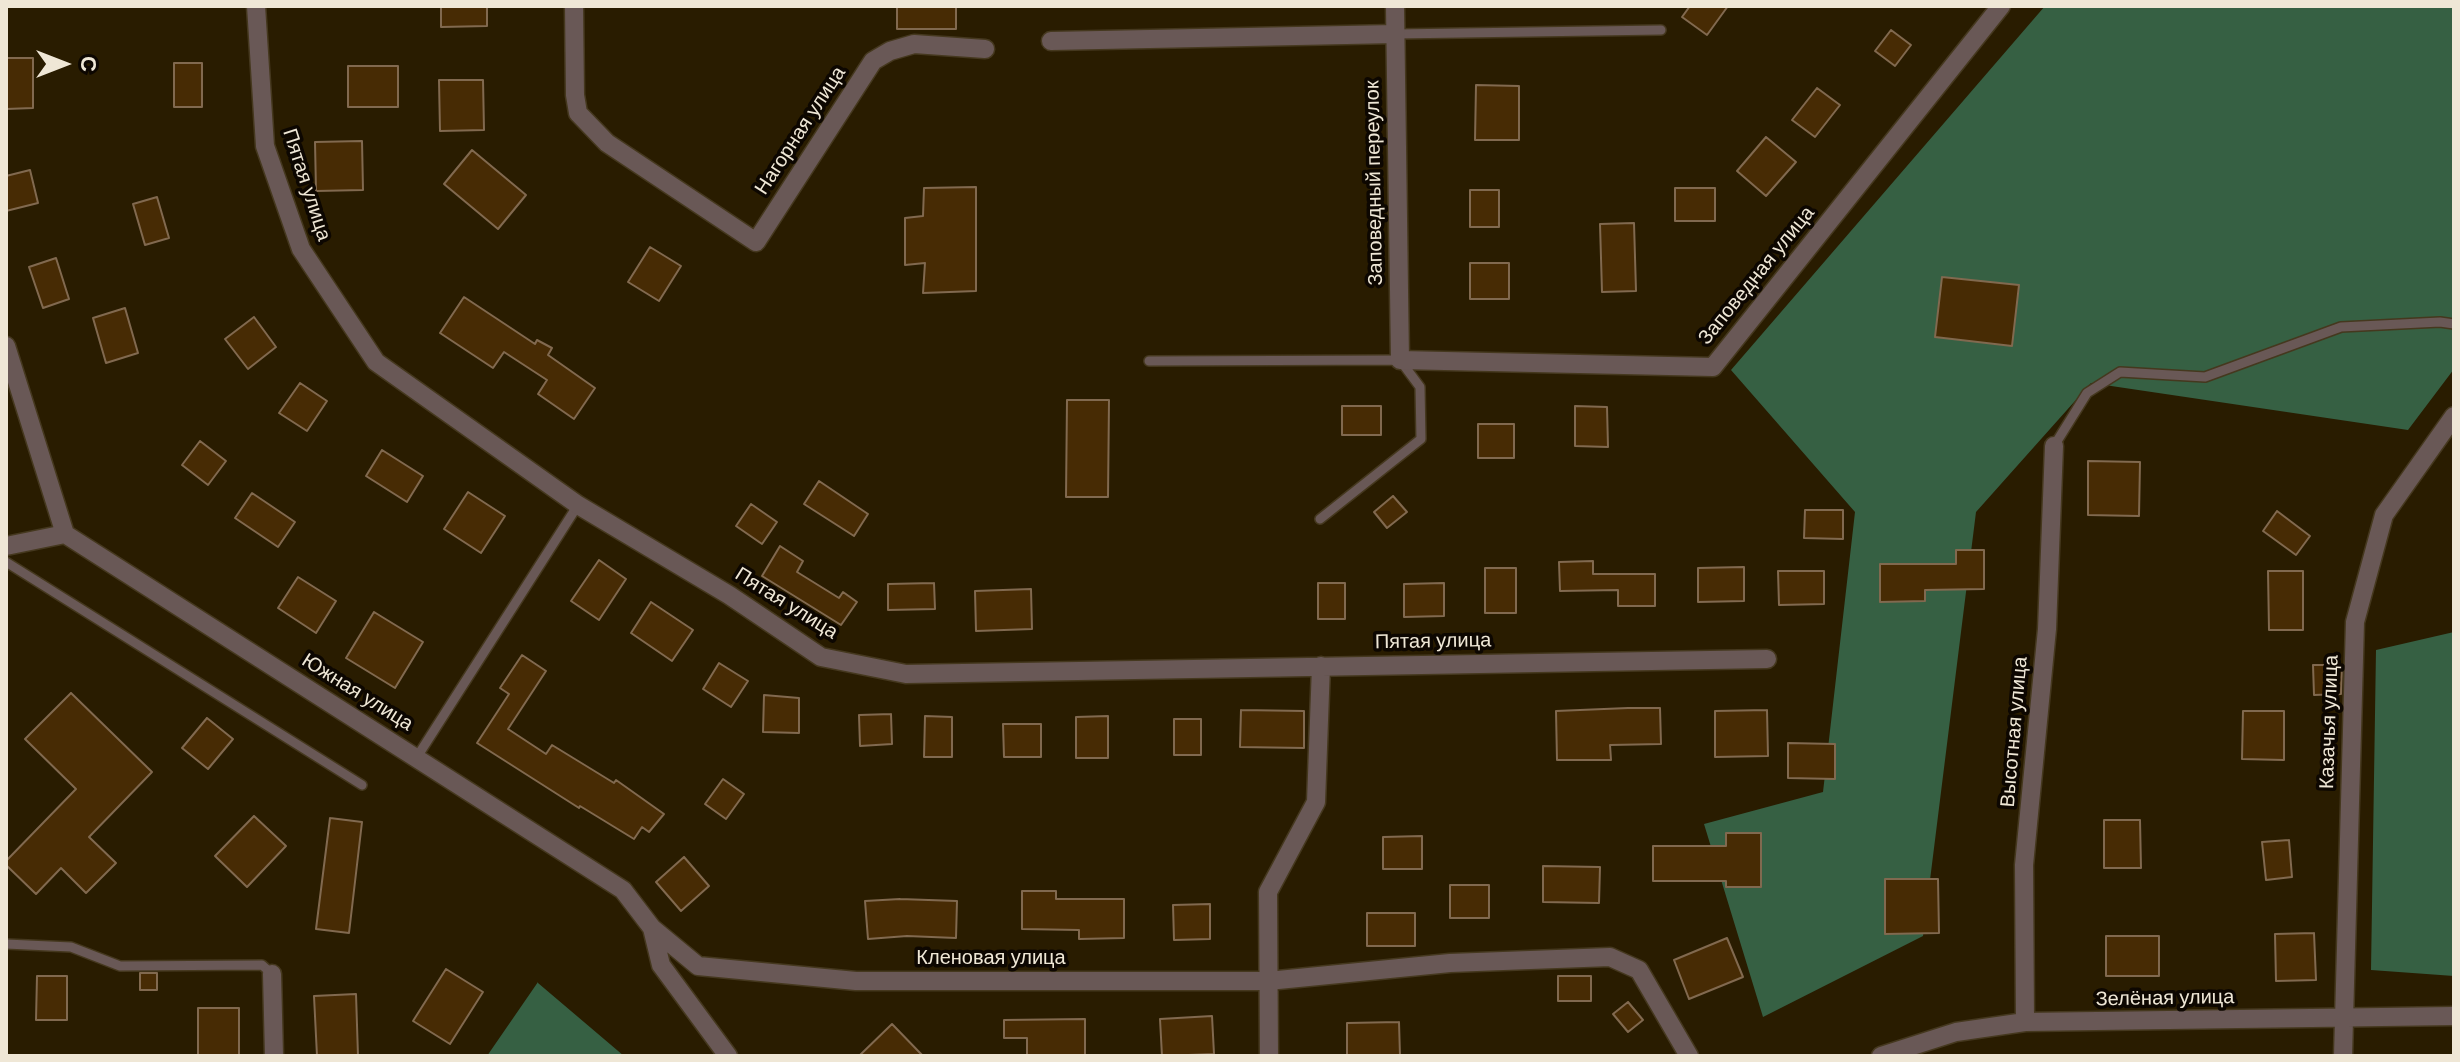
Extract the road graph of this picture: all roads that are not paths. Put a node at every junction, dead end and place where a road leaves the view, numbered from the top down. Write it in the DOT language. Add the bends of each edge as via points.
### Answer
graph roads {
  1 [pos="256,6"];
  2 [pos="574,6"];
  3 [pos="1395,6"];
  4 [pos="2001,6"];
  5 [pos="1661,30"];
  6 [pos="1395,34"];
  7 [pos="1051,41"];
  8 [pos="985,49"];
  9 [pos="2454,324"];
  10 [pos="6,346"];
  11 [pos="1400,360"];
  12 [pos="1149,361"];
  13 [pos="2454,416"];
  14 [pos="2054,446"];
  15 [pos="578,505"];
  16 [pos="1320,519"];
  17 [pos="65,534"];
  18 [pos="6,546"];
  19 [pos="6,562"];
  20 [pos="1767,659"];
  21 [pos="1321,666"];
  22 [pos="417,757"];
  23 [pos="362,785"];
  24 [pos="652,928"];
  25 [pos="6,944"];
  26 [pos="272,974"];
  27 [pos="1268,981"];
  28 [pos="2454,1016"];
  29 [pos="2342,1019"];
  30 [pos="2025,1022"];
  31 [pos="274,1056"];
  32 [pos="728,1056"];
  33 [pos="1269,1056"];
  34 [pos="1689,1056"];
  35 [pos="1881,1056"];
  36 [pos="2343,1056"];
  1 -- 15 [label="street, Пятая улица" via="265,146 301,249 376,362"];
  2 -- 8 [label="street, Нагорная улица" via="578,113 607,143 756,242 873,61 914,44"];
  3 -- 6 [label="street, Заповедный переулок"];
  4 -- 11 [label="street, Заповедная улица" via="1713,367"];
  5 -- 6 [label="lane"];
  6 -- 7 [label="street"];
  6 -- 11 [label="street, Заповедный переулок"];
  9 -- 14 [label="lane" via="2341,327 2205,377 2120,372 2087,393"];
  10 -- 17 [label="street"];
  11 -- 12 [label="lane"];
  11 -- 16 [label="lane" via="1420,387 1421,439"];
  13 -- 29 [label="street, Казачья улица" via="2384,515 2355,622"];
  14 -- 30 [label="street, Высотная улица" via="2047,629 2024,865"];
  15 -- 21 [label="street, Пятая улица" via="821,657 906,674"];
  15 -- 22 [label="lane"];
  17 -- 18 [label="street"];
  17 -- 22 [label="street, Южная улица"];
  19 -- 23 [label="lane"];
  20 -- 21 [label="street, Пятая улица"];
  21 -- 27 [label="street" via="1316,802 1268,892"];
  22 -- 24 [label="street, Южная улица" via="623,890"];
  24 -- 27 [label="street, Кленовая улица" via="698,966 856,981"];
  24 -- 32 [label="street, Южная улица" via="661,965"];
  25 -- 26 [label="lane" via="71,947 120,966 262,965"];
  26 -- 31 [label="street"];
  27 -- 33 [label="street"];
  27 -- 34 [label="street, Кленовая улица" via="1450,963 1610,957 1639,970"];
  28 -- 29 [label="street, Зелёная улица"];
  29 -- 30 [label="street, Зелёная улица"];
  29 -- 36 [label="street, Казачья улица"];
  30 -- 35 [label="street, Зелёная улица" via="1956,1032"];
}
